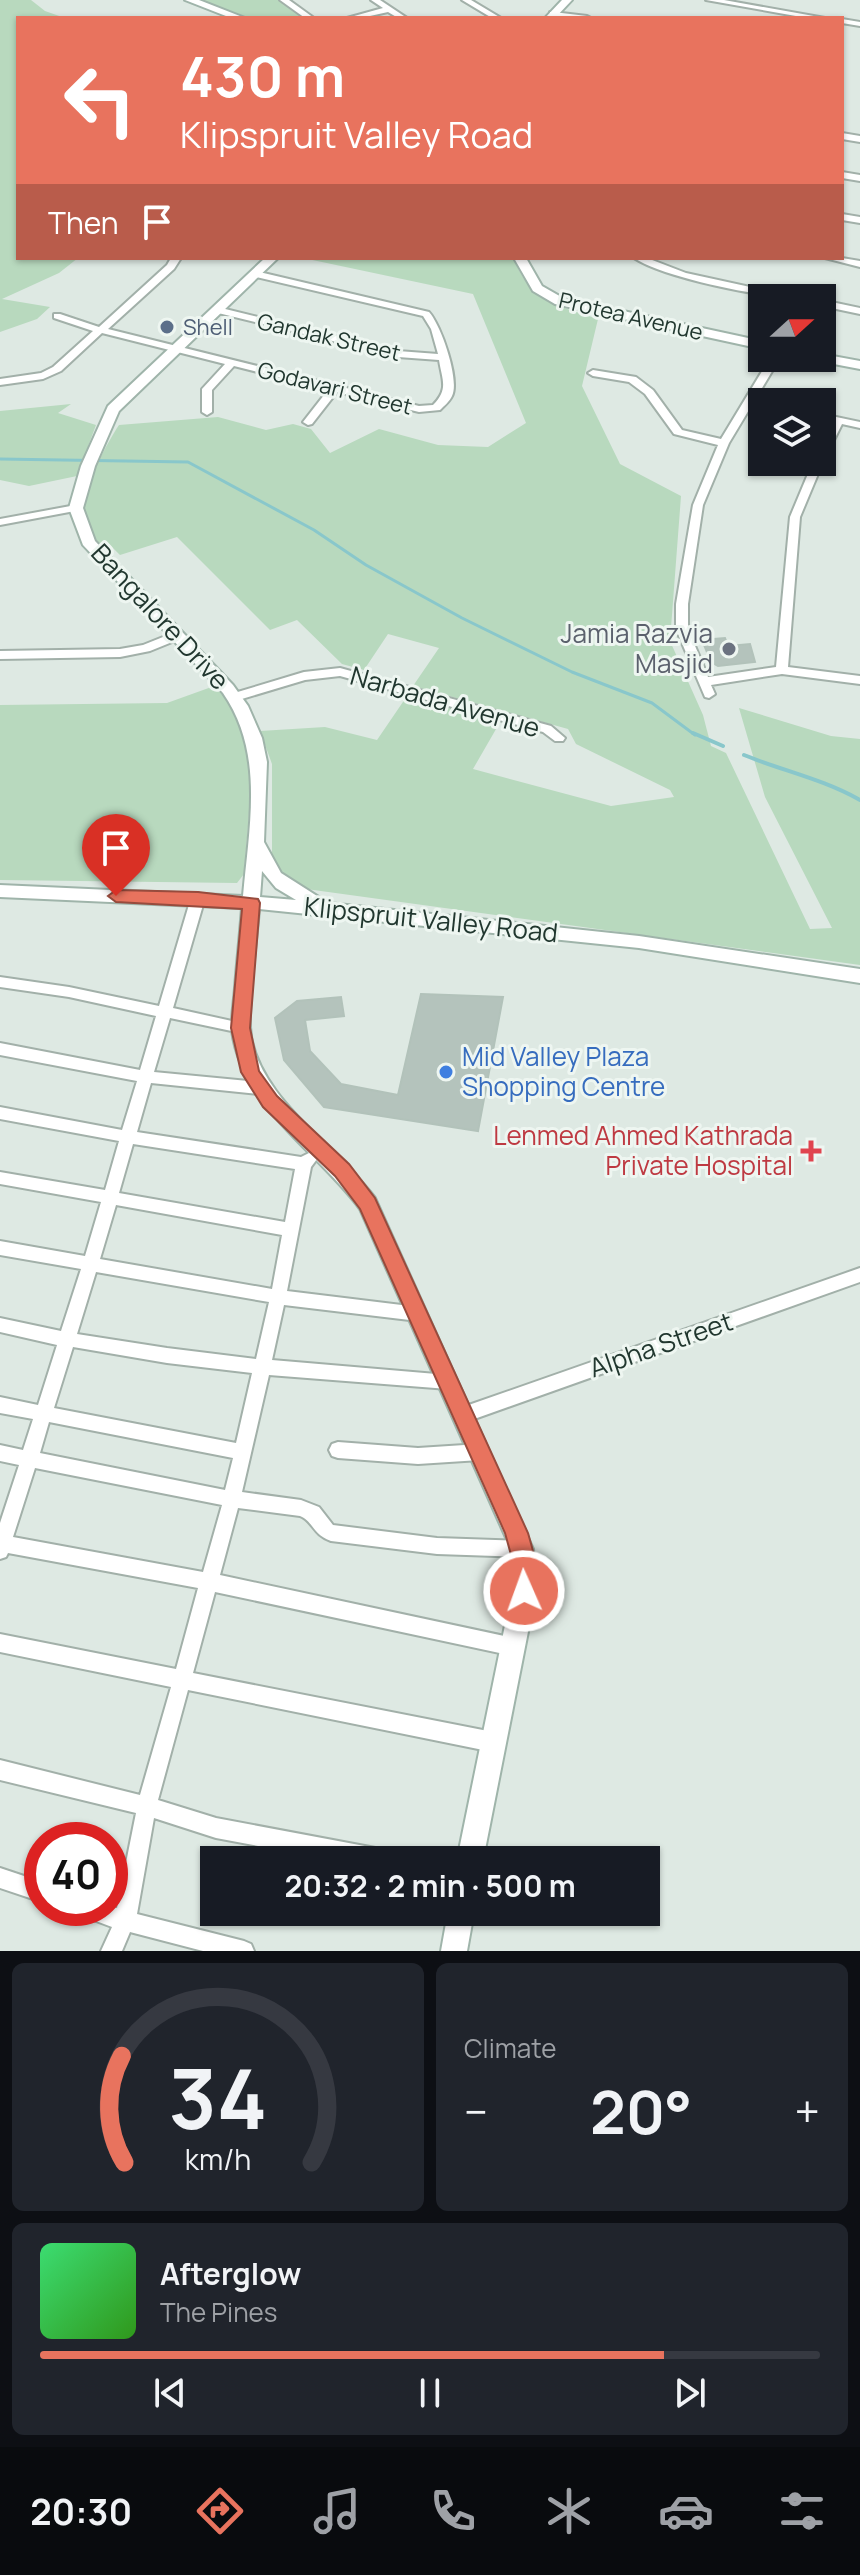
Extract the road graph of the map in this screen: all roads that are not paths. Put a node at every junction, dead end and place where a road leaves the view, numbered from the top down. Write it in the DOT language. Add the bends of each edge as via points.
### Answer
graph roads {
  1 [pos="190,0"];
  2 [pos="284,0"];
  3 [pos="375,0"];
  4 [pos="466,0"];
  5 [pos="567,0"];
  6 [pos="710,0"];
  7 [pos="389,9"];
  8 [pos="234,16"];
  9 [pos="307,16"];
  10 [pos="359,16"];
  11 [pos="400,16"];
  12 [pos="494,16"];
  13 [pos="552,16"];
  14 [pos="809,16"];
  15 [pos="175,260"];
  16 [pos="270,260"];
  17 [pos="521,260"];
  18 [pos="644,260"];
  19 [pos="840,260"];
  20 [pos="860,264"];
  21 [pos="255,274"];
  22 [pos="748,288"];
  23 [pos="836,306"];
  24 [pos="217,310"];
  25 [pos="860,311"];
  26 [pos="57,316"];
  27 [pos="100,330"];
  28 [pos="748,342"];
  29 [pos="177,349"];
  30 [pos="442,357"];
  31 [pos="836,361"];
  32 [pos="232,362"];
  33 [pos="860,365"];
  34 [pos="593,373"];
  35 [pos="0,382"];
  36 [pos="335,388"];
  37 [pos="207,412"];
  38 [pos="748,413"];
  39 [pos="836,419"];
  40 [pos="839,420"];
  41 [pos="308,422"];
  42 [pos="860,425"];
  43 [pos="836,426"];
  44 [pos="724,443"];
  45 [pos="812,476"];
  46 [pos="76,508"];
  47 [pos="0,522"];
  48 [pos="178,635"];
  49 [pos="0,655"];
  50 [pos="782,670"];
  51 [pos="860,680"];
  52 [pos="703,682"];
  53 [pos="709,694"];
  54 [pos="235,697"];
  55 [pos="559,738"];
  56 [pos="257,839"];
  57 [pos="0,891"];
  58 [pos="198,898"];
  59 [pos="251,903"];
  60 [pos="330,909"];
  61 [pos="860,976"];
  62 [pos="0,982"];
  63 [pos="163,1013"];
  64 [pos="241,1028"];
  65 [pos="0,1049"];
  66 [pos="147,1077"];
  67 [pos="259,1088"];
  68 [pos="0,1113"];
  69 [pos="128,1137"];
  70 [pos="320,1148"];
  71 [pos="304,1164"];
  72 [pos="0,1178"];
  73 [pos="110,1199"];
  74 [pos="292,1230"];
  75 [pos="0,1248"];
  76 [pos="90,1266"];
  77 [pos="860,1275"];
  78 [pos="278,1297"];
  79 [pos="418,1314"];
  80 [pos="0,1325"];
  81 [pos="66,1341"];
  82 [pos="261,1369"];
  83 [pos="448,1382"];
  84 [pos="0,1405"];
  85 [pos="44,1414"];
  86 [pos="463,1415"];
  87 [pos="338,1450"];
  88 [pos="242,1452"];
  89 [pos="480,1452"];
  90 [pos="0,1453"];
  91 [pos="31,1459"];
  92 [pos="232,1499"];
  93 [pos="1,1546"];
  94 [pos="522,1549"];
  95 [pos="211,1582"];
  96 [pos="0,1643"];
  97 [pos="514,1647"];
  98 [pos="183,1681"];
  99 [pos="493,1742"];
  100 [pos="0,1770"];
  101 [pos="147,1806"];
  102 [pos="312,1846"];
  103 [pos="473,1846"];
  104 [pos="0,1878"];
  105 [pos="24,1886"];
  106 [pos="128,1905"];
  107 [pos="128,1922"];
  108 [pos="123,1926"];
  109 [pos="458,1926"];
  110 [pos="111,1951"];
  111 [pos="244,1951"];
  112 [pos="454,1951"];
  1 -- 8 [label="street"];
  2 -- 9 [label="street"];
  3 -- 7 [label="street"];
  4 -- 12 [label="street"];
  5 -- 13 [label="street"];
  6 -- 14 [label="street"];
  7 -- 10 [label="street"];
  7 -- 11 [label="street"];
  15 -- 27 [label="street"];
  16 -- 21 [label="street"];
  17 -- 28 [label="street, Protea Avenue" via="537,288 559,301"];
  18 -- 22 [label="street" via="684,275"];
  19 -- 20 [label="street"];
  21 -- 24 [label="street"];
  21 -- 30 [label="street, Godavari Street" via="426,314 434,322"];
  23 -- 25 [label="street"];
  24 -- 29 [label="street"];
  24 -- 30 [label="street, Gandak Street" via="398,354"];
  26 -- 27 [label="street, Godavari Street"];
  27 -- 29 [label="street, Godavari Street"];
  27 -- 35 [label="street" via="50,374"];
  29 -- 32 [label="street, Godavari Street"];
  29 -- 46 [label="street" via="113,409"];
  30 -- 36 [label="street, Godavari Street" via="449,393 434,409"];
  31 -- 33 [label="street"];
  32 -- 36 [label="street, Godavari Street"];
  32 -- 37 [label="street" via="207,389"];
  34 -- 44 [label="street" via="632,379 649,392 678,432"];
  36 -- 41 [label="street"];
  38 -- 44 [label="street"];
  39 -- 40 [label="street"];
  40 -- 42 [label="street"];
  40 -- 43 [label="street"];
  44 -- 52 [label="street" via="700,495 682,604 683,637"];
  45 -- 50 [label="street" via="795,517"];
  46 -- 47 [label="street"];
  46 -- 48 [label="street, Bangalore Drive" via="88,542"];
  48 -- 49 [label="street" via="120,653"];
  48 -- 54 [label="street, Bangalore Drive"];
  50 -- 51 [label="street"];
  50 -- 52 [label="street"];
  52 -- 53 [label="street"];
  54 -- 55 [label="street, Narbada Avenue" via="304,676 340,672 547,729"];
  54 -- 56 [label="street, Bangalore Drive" via="257,750"];
  56 -- 59 [label="street, Bangalore Drive"];
  56 -- 60 [label="street" via="266,868 277,881"];
  57 -- 58 [label="street, Klipspruit Valley Road"];
  58 -- 59 [label="street, Klipspruit Valley Road"];
  58 -- 63 [label="street"];
  59 -- 60 [label="street, Klipspruit Valley Road"];
  59 -- 64 [label="street, Bangalore Drive"];
  60 -- 61 [label="street, Klipspruit Valley Road" via="639,942"];
  62 -- 63 [label="street"];
  63 -- 64 [label="street"];
  63 -- 66 [label="street"];
  64 -- 67 [label="street, Bangalore Drive" via="246,1059"];
  65 -- 66 [label="street"];
  66 -- 67 [label="street"];
  66 -- 69 [label="street"];
  67 -- 70 [label="street"];
  68 -- 69 [label="street"];
  69 -- 71 [label="street"];
  69 -- 73 [label="street"];
  70 -- 71 [label="street"];
  70 -- 79 [label="street" via="368,1204"];
  71 -- 74 [label="street"];
  72 -- 73 [label="street"];
  73 -- 74 [label="street"];
  73 -- 76 [label="street"];
  74 -- 78 [label="street"];
  75 -- 76 [label="street"];
  76 -- 78 [label="street"];
  76 -- 81 [label="street"];
  77 -- 86 [label="street, Alpha Street"];
  78 -- 79 [label="street"];
  78 -- 82 [label="street"];
  79 -- 83 [label="street"];
  80 -- 81 [label="street"];
  81 -- 82 [label="street"];
  81 -- 85 [label="street"];
  82 -- 83 [label="street"];
  82 -- 88 [label="street"];
  83 -- 86 [label="street"];
  84 -- 85 [label="street"];
  85 -- 88 [label="street"];
  85 -- 91 [label="street"];
  86 -- 89 [label="street"];
  87 -- 89 [label="street" via="418,1456"];
  88 -- 92 [label="street"];
  89 -- 94 [label="street"];
  90 -- 91 [label="street"];
  91 -- 92 [label="street"];
  91 -- 93 [label="street"];
  92 -- 94 [label="street" via="308,1511 331,1533 437,1546"];
  92 -- 95 [label="street"];
  93 -- 95 [label="street"];
  94 -- 97 [label="street" via="524,1591"];
  95 -- 97 [label="street"];
  95 -- 98 [label="street"];
  96 -- 98 [label="street"];
  97 -- 99 [label="street"];
  98 -- 99 [label="street"];
  98 -- 101 [label="street"];
  99 -- 103 [label="street"];
  100 -- 101 [label="street"];
  101 -- 102 [label="street" via="216,1828"];
  101 -- 106 [label="street"];
  104 -- 105 [label="street"];
  107 -- 111 [label="street"];
  108 -- 110 [label="street"];
  109 -- 112 [label="street"];
}
